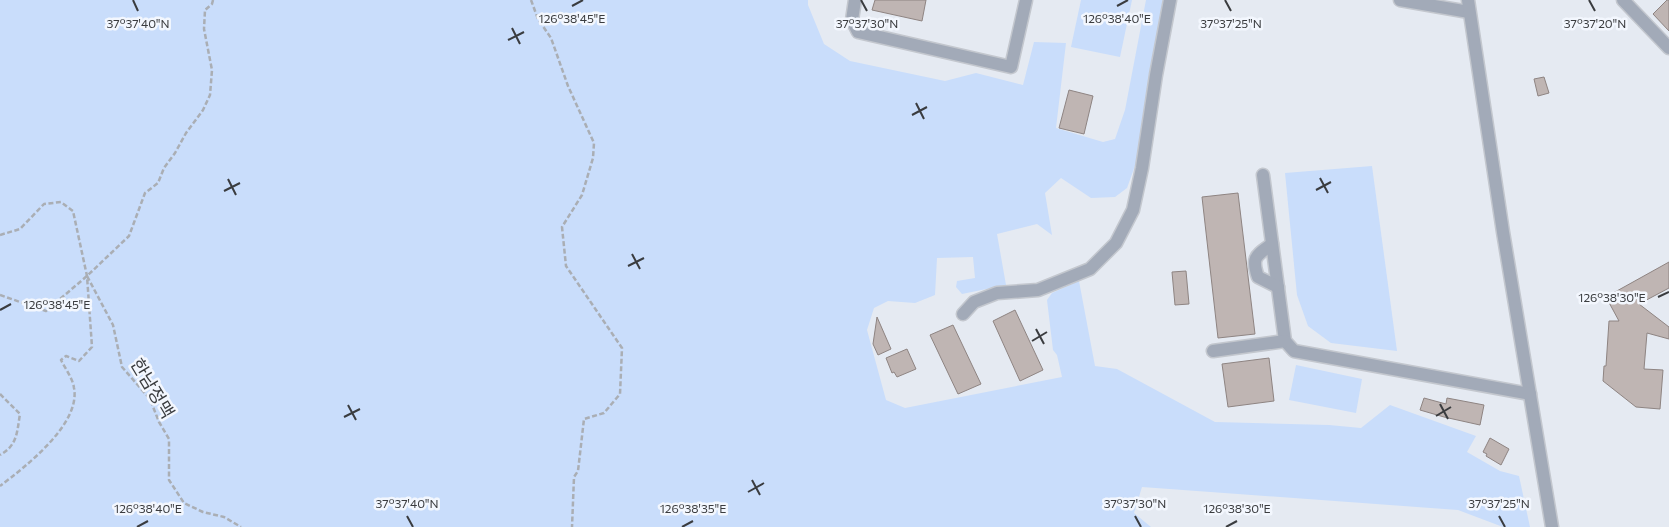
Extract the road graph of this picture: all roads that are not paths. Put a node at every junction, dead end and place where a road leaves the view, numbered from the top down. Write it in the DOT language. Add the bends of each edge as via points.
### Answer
graph roads {
  1 [pos="855,0"];
  2 [pos="1026,0"];
  3 [pos="1170,0"];
  4 [pos="1400,0"];
  5 [pos="1623,0"];
  6 [pos="1468,6"];
  7 [pos="1669,48"];
  8 [pos="1263,175"];
  9 [pos="1272,244"];
  10 [pos="1278,286"];
  11 [pos="963,314"];
  12 [pos="1285,342"];
  13 [pos="1213,351"];
  14 [pos="1530,394"];
  15 [pos="1552,526"];
  1 -- 2 [label="lane" via="852,20 858,32 1011,67"];
  3 -- 11 [label="lane" via="1133,210 1116,243 1090,269 1037,296 997,293 974,302"];
  4 -- 6 [label="lane"];
  5 -- 7 [label="lane"];
  6 -- 14 [label="lane"];
  8 -- 9 [label="lane"];
  9 -- 10 [label="lane"];
  9 -- 10 [label="lane" via="1257,256 1254,265 1258,277"];
  10 -- 12 [label="lane"];
  12 -- 13 [label="lane"];
  12 -- 14 [label="lane" via="1294,351"];
  14 -- 15 [label="lane"];
}
